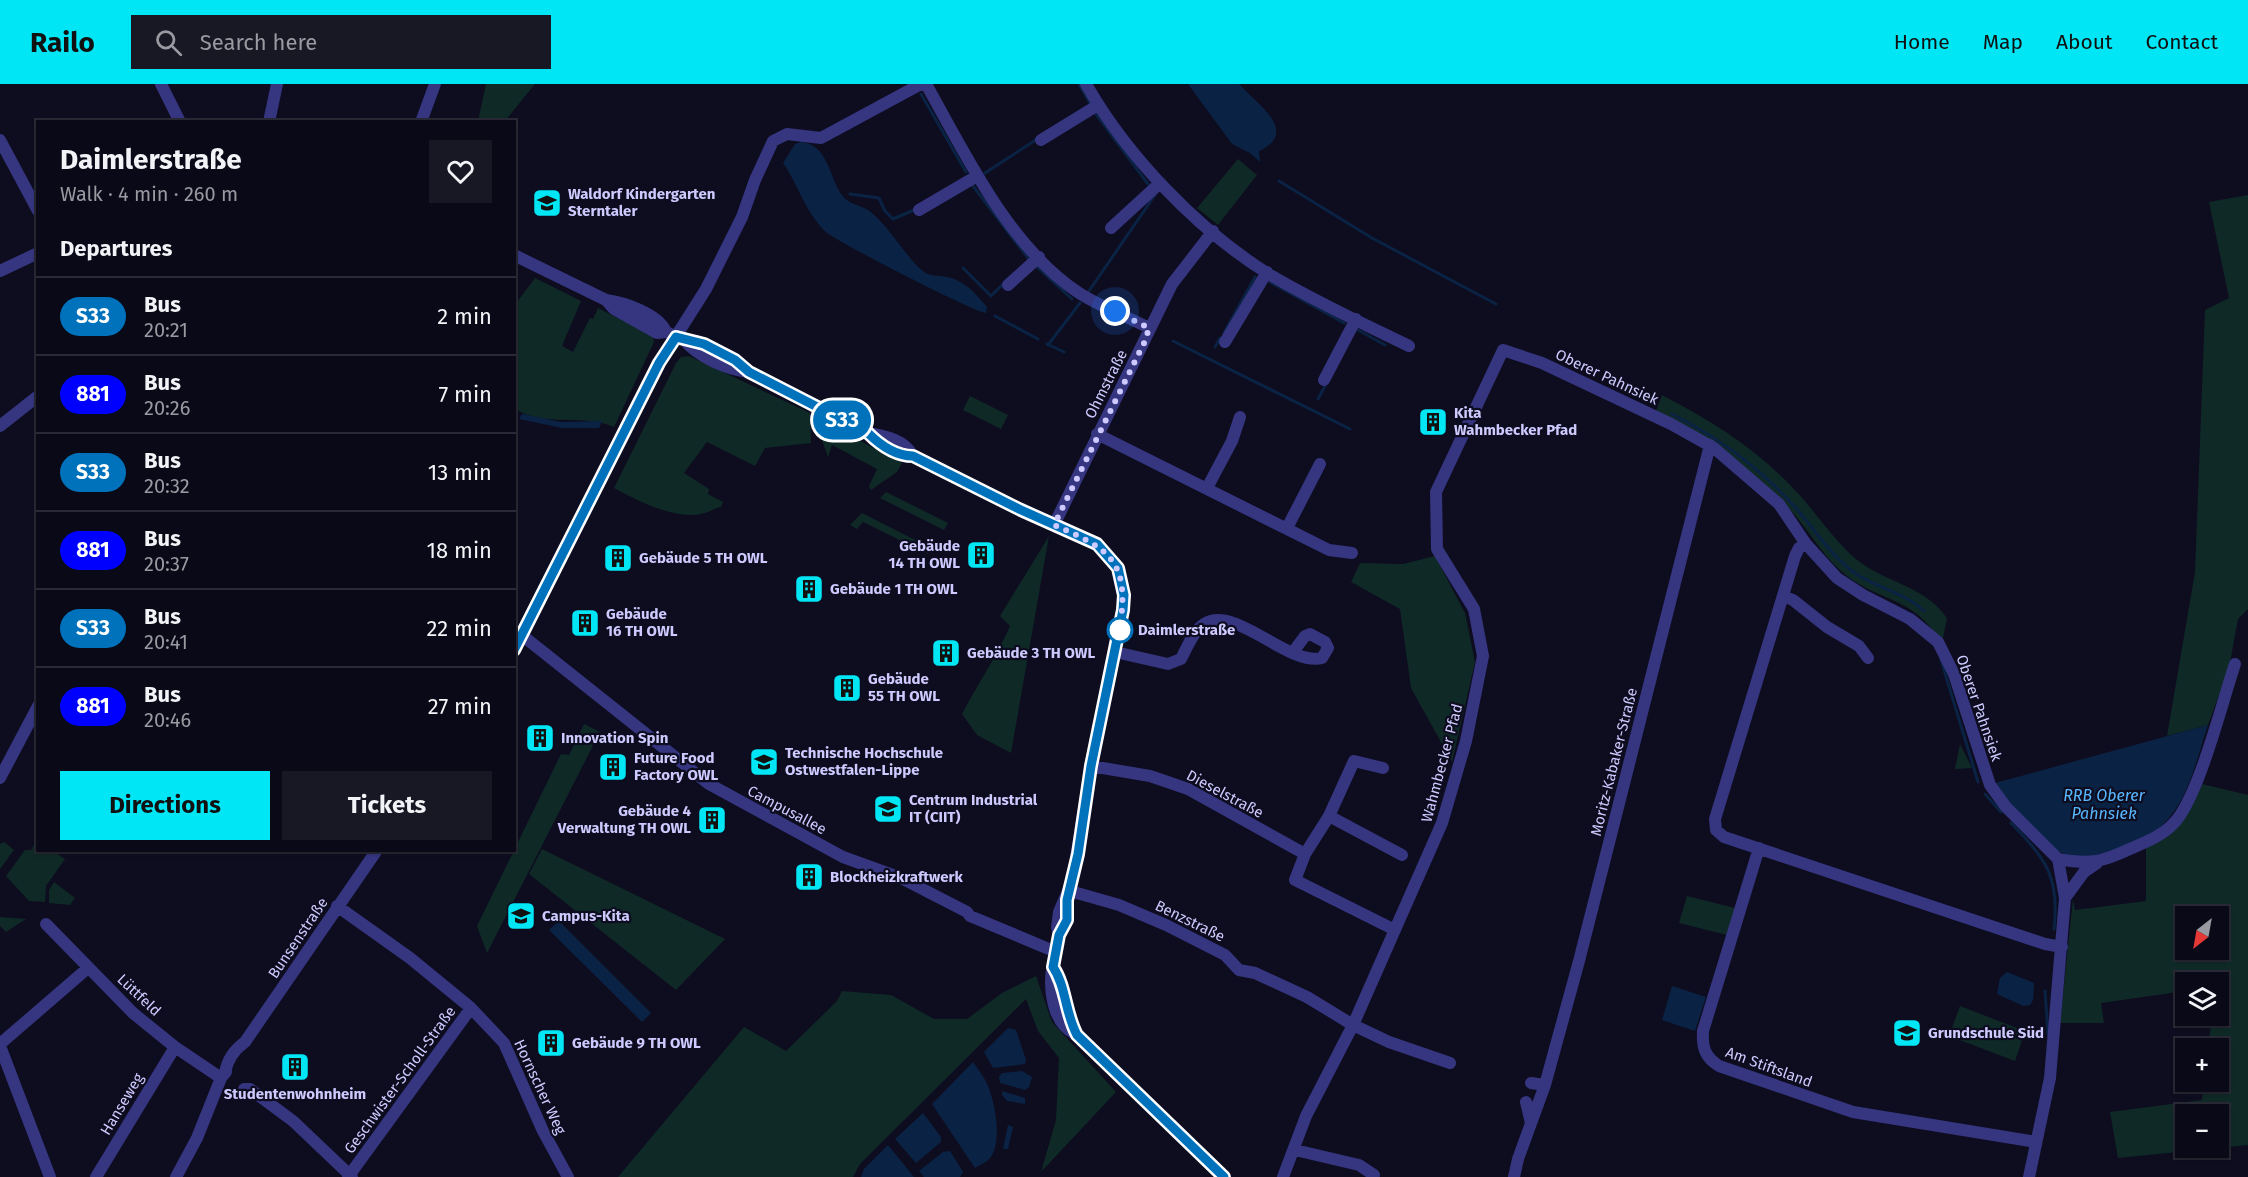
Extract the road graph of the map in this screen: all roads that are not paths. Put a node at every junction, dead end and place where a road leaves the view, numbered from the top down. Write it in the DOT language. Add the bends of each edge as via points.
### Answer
graph roads {
  1 [pos="161,84"];
  2 [pos="277,84"];
  3 [pos="435,84"];
  4 [pos="921,84"];
  5 [pos="926,84"];
  6 [pos="1086,84"];
  7 [pos="1098,105"];
  8 [pos="179,120"];
  9 [pos="269,120"];
  10 [pos="422,120"];
  11 [pos="0,140"];
  12 [pos="1041,140"];
  13 [pos="977,176"];
  14 [pos="1159,184"];
  15 [pos="36,207"];
  16 [pos="919,210"];
  17 [pos="1111,228"];
  18 [pos="1213,231"];
  19 [pos="36,254"];
  20 [pos="516,256"];
  21 [pos="1039,257"];
  22 [pos="0,271"];
  23 [pos="1267,272"];
  24 [pos="1008,285"];
  25 [pos="1356,319"];
  26 [pos="1149,328"];
  27 [pos="675,336"];
  28 [pos="1225,342"];
  29 [pos="1409,346"];
  30 [pos="1503,351"];
  31 [pos="1324,381"];
  32 [pos="36,398"];
  33 [pos="1240,417"];
  34 [pos="0,426"];
  35 [pos="1097,434"];
  36 [pos="1710,446"];
  37 [pos="1320,464"];
  38 [pos="1207,488"];
  39 [pos="1054,525"];
  40 [pos="1287,528"];
  41 [pos="1806,544"];
  42 [pos="1352,554"];
  43 [pos="1783,596"];
  44 [pos="528,639"];
  45 [pos="516,649"];
  46 [pos="1114,652"];
  47 [pos="1293,652"];
  48 [pos="1868,657"];
  49 [pos="2235,664"];
  50 [pos="36,710"];
  51 [pos="1091,766"];
  52 [pos="1383,768"];
  53 [pos="0,778"];
  54 [pos="1329,816"];
  55 [pos="1759,848"];
  56 [pos="376,852"];
  57 [pos="1305,854"];
  58 [pos="1402,855"];
  59 [pos="2058,859"];
  60 [pos="2097,863"];
  61 [pos="1068,895"];
  62 [pos="2065,898"];
  63 [pos="337,906"];
  64 [pos="45,924"];
  65 [pos="1395,930"];
  66 [pos="2062,947"];
  67 [pos="1056,952"];
  68 [pos="88,968"];
  69 [pos="474,1012"];
  70 [pos="1353,1025"];
  71 [pos="0,1045"];
  72 [pos="175,1047"];
  73 [pos="1450,1063"];
  74 [pos="223,1075"];
  75 [pos="1531,1083"];
  76 [pos="1545,1085"];
  77 [pos="244,1089"];
  78 [pos="1526,1102"];
  79 [pos="1531,1124"];
  80 [pos="2036,1142"];
  81 [pos="1295,1149"];
  82 [pos="1374,1175"];
  83 [pos="350,1176"];
  84 [pos="50,1177"];
  85 [pos="96,1177"];
  86 [pos="176,1177"];
  87 [pos="568,1177"];
  88 [pos="1224,1177"];
  89 [pos="1283,1177"];
  90 [pos="1514,1177"];
  91 [pos="2029,1177"];
  1 -- 8 [label="street"];
  2 -- 9 [label="street"];
  3 -- 10 [label="street"];
  4 -- 27 [label="street" via="821,138 787,134 773,141 742,217 706,289"];
  5 -- 13 [label="street"];
  6 -- 7 [label="street"];
  7 -- 12 [label="street"];
  7 -- 14 [label="street"];
  11 -- 15 [label="street"];
  13 -- 16 [label="street"];
  13 -- 21 [label="street"];
  14 -- 17 [label="street"];
  14 -- 18 [label="street"];
  18 -- 23 [label="street"];
  18 -- 26 [label="street, Ohmstraße" via="1172,284"];
  19 -- 22 [label="street"];
  20 -- 27 [label="street" via="606,300 614,309 657,333"];
  21 -- 24 [label="street"];
  21 -- 26 [label="street" via="1080,293"];
  23 -- 25 [label="street"];
  23 -- 28 [label="street"];
  25 -- 29 [label="street"];
  25 -- 31 [label="street"];
  26 -- 35 [label="street, Ohmstraße"];
  27 -- 39 [label="street" via="699,353 733,370 749,372 868,433 880,445 903,456 913,456"];
  27 -- 44 [label="street"];
  30 -- 36 [label="street, Oberer Pahnsiek" via="1542,363"];
  30 -- 65 [label="street, Wahmbecker Pfad" via="1436,492 1437,549 1474,609 1483,656 1466,741 1442,824"];
  32 -- 34 [label="street"];
  33 -- 38 [label="street" via="1233,441"];
  35 -- 38 [label="street"];
  35 -- 39 [label="street, Ohmstraße"];
  36 -- 41 [label="street, Oberer Pahnsiek" via="1779,504"];
  36 -- 76 [label="street, Moritz-Kabaker-Straße"];
  37 -- 40 [label="street"];
  38 -- 40 [label="street"];
  39 -- 46 [label="street" via="1097,544 1118,568 1124,595"];
  40 -- 42 [label="street" via="1329,550"];
  41 -- 43 [label="street" via="1797,551"];
  41 -- 59 [label="street, Oberer Pahnsiek" via="1837,578 1910,619 1938,642 1954,674 1990,785 2006,807"];
  43 -- 48 [label="street" via="1859,646"];
  43 -- 55 [label="street" via="1714,825 1724,837"];
  44 -- 45 [label="street"];
  44 -- 67 [label="street, Campusallee" via="709,784 843,857 901,878 970,916"];
  46 -- 47 [label="street" via="1168,664 1181,659 1204,624 1222,620"];
  46 -- 51 [label="street"];
  49 -- 60 [label="street" via="2195,787 2182,814 2159,835"];
  50 -- 53 [label="street"];
  51 -- 57 [label="street, Dieselstraße" via="1150,776 1188,789"];
  51 -- 61 [label="street"];
  52 -- 54 [label="street" via="1354,761"];
  54 -- 57 [label="street"];
  54 -- 58 [label="street"];
  55 -- 66 [label="street"];
  55 -- 80 [label="street, Am Stiftsland" via="1703,1031 1703,1048 1711,1061 1853,1112"];
  56 -- 63 [label="street, Bunsenstraße"];
  57 -- 65 [label="street" via="1295,880"];
  59 -- 60 [label="street"];
  59 -- 62 [label="street"];
  60 -- 62 [label="street" via="2084,872"];
  61 -- 67 [label="street" via="1059,912"];
  61 -- 70 [label="street, Benzstraße" via="1119,905 1166,925 1225,955 1239,970 1307,996"];
  62 -- 66 [label="street"];
  63 -- 69 [label="street, Hornscher Weg" via="410,958"];
  63 -- 74 [label="street, Bunsenstraße" via="237,1047"];
  64 -- 68 [label="street, Lüttfeld"];
  65 -- 70 [label="street, Wahmbecker Pfad"];
  66 -- 80 [label="street" via="2050,1078"];
  67 -- 88 [label="street" via="1053,967 1058,975 1059,1003 1077,1035"];
  68 -- 71 [label="street"];
  68 -- 72 [label="street, Lüttfeld" via="133,1013"];
  69 -- 83 [label="street, Geschwister-Scholl-Straße"];
  69 -- 87 [label="street, Hornscher Weg" via="504,1043"];
  70 -- 73 [label="street, Benzstraße"];
  70 -- 81 [label="street, Wahmbecker Pfad" via="1306,1116"];
  71 -- 84 [label="street"];
  72 -- 74 [label="street, Lüttfeld"];
  72 -- 85 [label="street, Hanseweg"];
  74 -- 86 [label="street, Bunsenstraße"];
  75 -- 76 [label="street"];
  76 -- 79 [label="street, Moritz-Kabaker-Straße"];
  77 -- 83 [label="street" via="250,1089 293,1121"];
  78 -- 79 [label="street"];
  79 -- 90 [label="street, Moritz-Kabaker-Straße"];
  80 -- 91 [label="street"];
  81 -- 82 [label="street" via="1359,1165"];
  81 -- 89 [label="street, Wahmbecker Pfad"];
}
